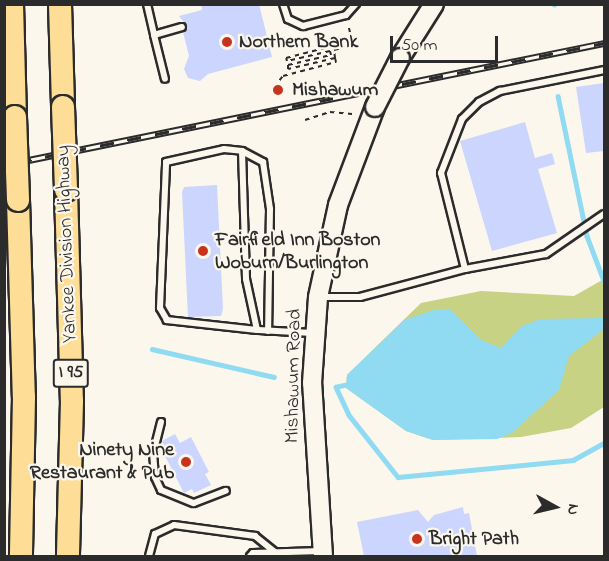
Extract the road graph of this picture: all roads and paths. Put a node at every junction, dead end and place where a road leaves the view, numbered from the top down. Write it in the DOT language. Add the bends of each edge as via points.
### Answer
graph roads {
  1 [pos="12,4"];
  2 [pos="60,4"];
  3 [pos="147,4"];
  4 [pos="283,4"];
  5 [pos="356,4"];
  6 [pos="434,4"];
  7 [pos="346,15"];
  8 [pos="182,27"];
  9 [pos="154,34"];
  10 [pos="352,41"];
  11 [pos="335,58"];
  12 [pos="604,70"];
  13 [pos="165,79"];
  14 [pos="274,87"];
  15 [pos="372,113"];
  16 [pos="305,120"];
  17 [pos="242,151"];
  18 [pos="604,214"];
  19 [pos="465,269"];
  20 [pos="318,297"];
  21 [pos="257,330"];
  22 [pos="268,331"];
  23 [pos="315,333"];
  24 [pos="161,422"];
  25 [pos="226,491"];
  26 [pos="280,554"];
  27 [pos="323,554"];
  28 [pos="21,556"];
  29 [pos="68,556"];
  30 [pos="149,556"];
  31 [pos="250,556"];
  1 -- 28 [label="highway, I 95, bridge" via="24,397"];
  2 -- 29 [label="highway, Yankee Division Highway / I 95, bridge" via="72,401"];
  3 -- 9 [label="lane"];
  4 -- 7 [label="lane" via="288,19 300,26"];
  5 -- 7 [label="lane"];
  6 -- 15 [label="main road, Mishawum Road, bridge"];
  7 -- 10 [label="path"];
  8 -- 9 [label="lane"];
  9 -- 13 [label="lane"];
  10 -- 11 [label="path" via="353,45 333,50"];
  10 -- 11 [label="path" via="286,58 287,62 330,51 331,55 288,65 288,69"];
  11 -- 14 [label="path" via="336,63 280,77"];
  12 -- 19 [label="lane" via="500,91 479,102 462,119 441,173"];
  15 -- 16 [label="path" via="347,111"];
  15 -- 20 [label="main road, Mishawum Road" via="338,205"];
  17 -- 21 [label="lane" via="246,279"];
  17 -- 21 [label="lane" via="224,149 166,162 160,308 167,320"];
  17 -- 22 [label="lane" via="263,162"];
  18 -- 19 [label="lane" via="546,254"];
  19 -- 20 [label="lane" via="360,297"];
  20 -- 23 [label="main road, Mishawum Road"];
  21 -- 22 [label="lane"];
  22 -- 23 [label="lane"];
  23 -- 27 [label="main road, Mishawum Road" via="312,383"];
  24 -- 25 [label="lane" via="153,453 155,477 161,489 194,503"];
  26 -- 27 [label="lane"];
  26 -- 30 [label="lane" via="255,536 174,525 155,534"];
  26 -- 31 [label="lane" via="253,552"];
}
